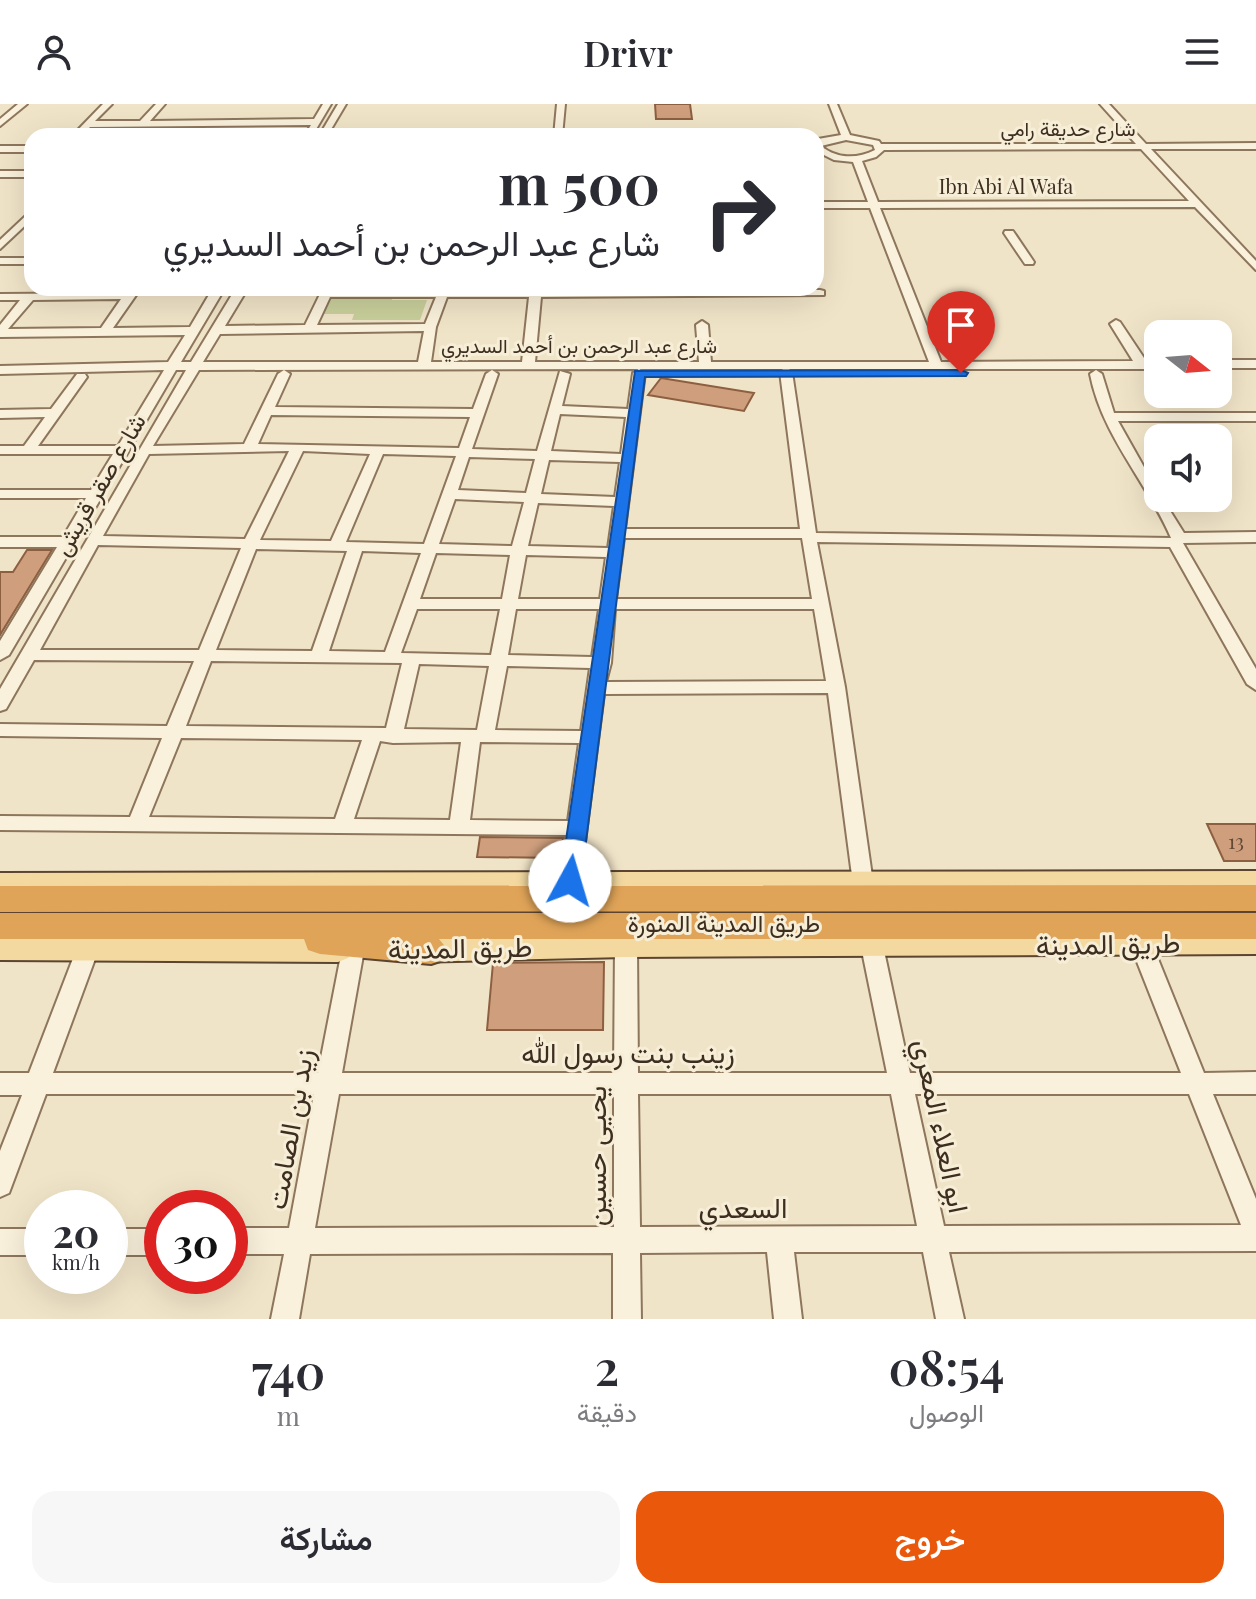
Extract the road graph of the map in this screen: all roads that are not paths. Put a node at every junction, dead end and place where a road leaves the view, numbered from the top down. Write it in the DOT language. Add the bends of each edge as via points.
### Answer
graph roads {
  1 [pos="23,104"];
  2 [pos="108,104"];
  3 [pos="161,104"];
  4 [pos="327,104"];
  5 [pos="342,104"];
  6 [pos="561,104"];
  7 [pos="833,104"];
  8 [pos="1104,104"];
  9 [pos="192,113"];
  10 [pos="247,113"];
  11 [pos="2,120"];
  12 [pos="316,122"];
  13 [pos="143,123"];
  14 [pos="185,123"];
  15 [pos="240,123"];
  16 [pos="89,124"];
  17 [pos="85,128"];
  18 [pos="313,128"];
  19 [pos="328,128"];
  20 [pos="559,128"];
  21 [pos="846,137"];
  22 [pos="824,141"];
  23 [pos="1256,146"];
  24 [pos="880,147"];
  25 [pos="1144,147"];
  26 [pos="0,149"];
  27 [pos="24,149"];
  28 [pos="24,152"];
  29 [pos="824,153"];
  30 [pos="856,158"];
  31 [pos="0,172"];
  32 [pos="24,174"];
  33 [pos="1196,204"];
  34 [pos="824,205"];
  35 [pos="875,206"];
  36 [pos="24,221"];
  37 [pos="0,228"];
  38 [pos="17,228"];
  39 [pos="24,228"];
  40 [pos="1009,233"];
  41 [pos="0,246"];
  42 [pos="0,261"];
  43 [pos="24,261"];
  44 [pos="1029,262"];
  45 [pos="1256,267"];
  46 [pos="30,296"];
  47 [pos="129,296"];
  48 [pos="214,296"];
  49 [pos="238,296"];
  50 [pos="326,296"];
  51 [pos="442,296"];
  52 [pos="535,296"];
  53 [pos="0,297"];
  54 [pos="1116,324"];
  55 [pos="702,325"];
  56 [pos="430,327"];
  57 [pos="310,328"];
  58 [pos="219,330"];
  59 [pos="194,331"];
  60 [pos="0,332"];
  61 [pos="104,332"];
  62 [pos="936,364"];
  63 [pos="1256,364"];
  64 [pos="705,365"];
  65 [pos="1142,365"];
  66 [pos="424,366"];
  67 [pos="528,366"];
  68 [pos="1232,368"];
  69 [pos="0,370"];
  70 [pos="193,370"];
  71 [pos="170,371"];
  72 [pos="786,372"];
  73 [pos="1232,372"];
  74 [pos="639,373"];
  75 [pos="284,374"];
  76 [pos="492,374"];
  77 [pos="564,374"];
  78 [pos="1096,374"];
  79 [pos="1144,375"];
  80 [pos="1256,375"];
  81 [pos="81,377"];
  82 [pos="0,378"];
  83 [pos="556,410"];
  84 [pos="266,411"];
  85 [pos="53,413"];
  86 [pos="476,413"];
  87 [pos="633,413"];
  88 [pos="0,414"];
  89 [pos="1111,417"];
  90 [pos="1256,417"];
  91 [pos="250,446"];
  92 [pos="298,447"];
  93 [pos="0,450"];
  94 [pos="28,450"];
  95 [pos="121,450"];
  96 [pos="144,450"];
  97 [pos="378,450"];
  98 [pos="466,451"];
  99 [pos="546,455"];
  100 [pos="625,458"];
  101 [pos="0,494"];
  102 [pos="95,494"];
  103 [pos="450,494"];
  104 [pos="534,497"];
  105 [pos="620,502"];
  106 [pos="108,514"];
  107 [pos="82,515"];
  108 [pos="616,534"];
  109 [pos="808,535"];
  110 [pos="1256,537"];
  111 [pos="93,540"];
  112 [pos="1177,540"];
  113 [pos="0,542"];
  114 [pos="67,542"];
  115 [pos="250,544"];
  116 [pos="337,546"];
  117 [pos="356,546"];
  118 [pos="428,548"];
  119 [pos="519,550"];
  120 [pos="614,553"];
  121 [pos="510,603"];
  122 [pos="607,603"];
  123 [pos="409,604"];
  124 [pos="821,604"];
  125 [pos="0,655"];
  126 [pos="28,655"];
  127 [pos="205,655"];
  128 [pos="319,656"];
  129 [pos="391,658"];
  130 [pos="412,659"];
  131 [pos="499,661"];
  132 [pos="602,663"];
  133 [pos="1256,684"];
  134 [pos="836,687"];
  135 [pos="597,688"];
  136 [pos="0,705"];
  137 [pos="0,730"];
  138 [pos="174,733"];
  139 [pos="383,736"];
  140 [pos="478,737"];
  141 [pos="589,737"];
  142 [pos="0,823"];
  143 [pos="136,826"];
  144 [pos="342,826"];
  145 [pos="459,827"];
  146 [pos="575,828"];
  147 [pos="405,881"];
  148 [pos="570,881"];
  149 [pos="1256,881"];
  150 [pos="975,882"];
  151 [pos="863,883"];
  152 [pos="0,884"];
  153 [pos="1256,896"];
  154 [pos="0,899"];
  155 [pos="69,900"];
  156 [pos="120,925"];
  157 [pos="1063,925"];
  158 [pos="0,926"];
  159 [pos="1256,926"];
  160 [pos="1256,943"];
  161 [pos="1141,944"];
  162 [pos="626,945"];
  163 [pos="836,945"];
  164 [pos="872,946"];
  165 [pos="0,948"];
  166 [pos="88,948"];
  167 [pos="353,950"];
  168 [pos="431,950"];
  169 [pos="39,1083"];
  170 [pos="329,1083"];
  171 [pos="626,1083"];
  172 [pos="901,1083"];
  173 [pos="1197,1083"];
  174 [pos="1256,1083"];
  175 [pos="0,1084"];
  176 [pos="0,1185"];
  177 [pos="1256,1231"];
  178 [pos="1256,1238"];
  179 [pos="933,1239"];
  180 [pos="626,1240"];
  181 [pos="779,1240"];
  182 [pos="248,1241"];
  183 [pos="300,1241"];
  184 [pos="0,1242"];
  185 [pos="24,1242"];
  186 [pos="285,1319"];
  187 [pos="627,1319"];
  188 [pos="788,1319"];
  189 [pos="950,1319"];
  1 -- 11 [label="street"];
  2 -- 16 [label="street"];
  3 -- 13 [label="street"];
  4 -- 12 [label="street"];
  5 -- 19 [label="street"];
  6 -- 20 [label="street"];
  7 -- 21 [label="street"];
  8 -- 25 [label="street"];
  9 -- 14 [label="street"];
  10 -- 15 [label="street"];
  12 -- 15 [label="street"];
  12 -- 18 [label="street"];
  13 -- 14 [label="street"];
  13 -- 16 [label="street"];
  14 -- 15 [label="street"];
  16 -- 17 [label="street"];
  21 -- 22 [label="street"];
  21 -- 24 [label="street"];
  23 -- 25 [label="street, شارع حديقة رامي"];
  24 -- 25 [label="street, شارع حديقة رامي"];
  24 -- 30 [label="street" via="876,155"];
  25 -- 33 [label="street"];
  26 -- 27 [label="street"];
  28 -- 31 [label="street"];
  29 -- 30 [label="street"];
  30 -- 35 [label="street"];
  31 -- 32 [label="street"];
  33 -- 35 [label="street, Ibn Abi Al Wafa"];
  33 -- 45 [label="street"];
  34 -- 35 [label="street, Ibn Abi Al Wafa"];
  35 -- 62 [label="street"];
  36 -- 38 [label="street"];
  37 -- 38 [label="street"];
  38 -- 39 [label="street"];
  38 -- 41 [label="street"];
  40 -- 44 [label="street"];
  42 -- 43 [label="street"];
  46 -- 53 [label="street"];
  46 -- 60 [label="street"];
  47 -- 61 [label="street"];
  48 -- 59 [label="street, شارع صقر قريش"];
  49 -- 58 [label="street, شارع صقر قريش"];
  50 -- 57 [label="street"];
  51 -- 56 [label="street"];
  52 -- 67 [label="street"];
  54 -- 65 [label="street"];
  55 -- 64 [label="street"];
  56 -- 57 [label="street"];
  56 -- 66 [label="street"];
  57 -- 58 [label="street"];
  58 -- 70 [label="street, شارع صقر قريش"];
  59 -- 61 [label="street"];
  59 -- 71 [label="street, شارع صقر قريش"];
  60 -- 61 [label="street"];
  62 -- 64 [label="street, شارع عبد الرحمن بن أحمد السديري"];
  62 -- 65 [label="street, شارع عبد الرحمن بن أحمد السديري"];
  63 -- 68 [label="street"];
  64 -- 67 [label="street, شارع عبد الرحمن بن أحمد السديري"];
  66 -- 67 [label="street, شارع عبد الرحمن بن أحمد السديري"];
  66 -- 70 [label="street, شارع عبد الرحمن بن أحمد السديري"];
  69 -- 71 [label="street, شارع عبد الرحمن بن أحمد السديري"];
  70 -- 71 [label="street, شارع عبد الرحمن بن أحمد السديري"];
  70 -- 75 [label="street, شارع عبد الرحمن بن أحمد السديري"];
  70 -- 96 [label="street, شارع صقر قريش"];
  71 -- 81 [label="street, شارع عبد الرحمن بن أحمد السديري"];
  71 -- 95 [label="street, شارع صقر قريش"];
  72 -- 74 [label="street, شارع عبد الرحمن بن أحمد السديري"];
  72 -- 78 [label="street, شارع عبد الرحمن بن أحمد السديري"];
  72 -- 109 [label="street"];
  73 -- 80 [label="street"];
  74 -- 77 [label="street, شارع عبد الرحمن بن أحمد السديري"];
  74 -- 87 [label="street"];
  75 -- 76 [label="street, شارع عبد الرحمن بن أحمد السديري"];
  75 -- 84 [label="street"];
  76 -- 77 [label="street, شارع عبد الرحمن بن أحمد السديري"];
  76 -- 86 [label="street"];
  77 -- 83 [label="street"];
  78 -- 79 [label="street, شارع عبد الرحمن بن أحمد السديري"];
  78 -- 89 [label="street"];
  81 -- 82 [label="street, شارع عبد الرحمن بن أحمد السديري"];
  81 -- 85 [label="street"];
  83 -- 87 [label="street"];
  83 -- 99 [label="street"];
  84 -- 86 [label="street"];
  84 -- 91 [label="street"];
  85 -- 88 [label="street"];
  85 -- 94 [label="street"];
  86 -- 98 [label="street"];
  87 -- 100 [label="street"];
  89 -- 90 [label="street"];
  89 -- 112 [label="street"];
  91 -- 92 [label="street"];
  91 -- 96 [label="street"];
  92 -- 97 [label="street"];
  92 -- 115 [label="street"];
  93 -- 94 [label="street"];
  94 -- 95 [label="street"];
  95 -- 102 [label="street, شارع صقر قريش"];
  96 -- 106 [label="street, شارع صقر قريش"];
  97 -- 98 [label="street"];
  97 -- 116 [label="street"];
  98 -- 99 [label="street"];
  98 -- 103 [label="street"];
  99 -- 100 [label="street"];
  99 -- 104 [label="street"];
  100 -- 105 [label="street"];
  101 -- 102 [label="street"];
  102 -- 107 [label="street, شارع صقر قريش"];
  103 -- 104 [label="street"];
  103 -- 118 [label="street"];
  104 -- 105 [label="street"];
  104 -- 119 [label="street"];
  105 -- 108 [label="street"];
  106 -- 107 [label="street"];
  106 -- 111 [label="street, شارع صقر قريش"];
  107 -- 114 [label="street, شارع صقر قريش"];
  108 -- 109 [label="street"];
  108 -- 120 [label="street"];
  109 -- 112 [label="street"];
  109 -- 124 [label="street"];
  110 -- 112 [label="street"];
  111 -- 115 [label="street"];
  111 -- 126 [label="street, شارع صقر قريش"];
  112 -- 133 [label="street"];
  113 -- 114 [label="street"];
  114 -- 125 [label="street, شارع صقر قريش"];
  115 -- 116 [label="street"];
  115 -- 127 [label="street"];
  116 -- 117 [label="street"];
  117 -- 118 [label="street"];
  117 -- 128 [label="street"];
  118 -- 119 [label="street"];
  118 -- 123 [label="street"];
  119 -- 120 [label="street"];
  119 -- 121 [label="street"];
  120 -- 122 [label="street"];
  121 -- 122 [label="street"];
  121 -- 123 [label="street"];
  121 -- 131 [label="street"];
  122 -- 124 [label="street"];
  122 -- 132 [label="street"];
  123 -- 129 [label="street"];
  124 -- 134 [label="street"];
  126 -- 127 [label="street"];
  126 -- 136 [label="street, شارع صقر قريش"];
  127 -- 128 [label="street"];
  127 -- 138 [label="street"];
  128 -- 129 [label="street"];
  129 -- 130 [label="street"];
  130 -- 131 [label="street"];
  130 -- 139 [label="street"];
  131 -- 132 [label="street"];
  131 -- 140 [label="street"];
  132 -- 135 [label="street"];
  134 -- 135 [label="street"];
  134 -- 151 [label="street"];
  135 -- 141 [label="street"];
  137 -- 138 [label="street"];
  138 -- 139 [label="street"];
  138 -- 143 [label="street"];
  139 -- 140 [label="street"];
  139 -- 144 [label="street"];
  140 -- 141 [label="street"];
  140 -- 145 [label="street"];
  141 -- 146 [label="street"];
  142 -- 143 [label="street"];
  143 -- 144 [label="street"];
  144 -- 145 [label="street"];
  145 -- 146 [label="street"];
  146 -- 148 [label="street"];
  147 -- 148 [label="main road"];
  147 -- 152 [label="main road"];
  147 -- 155 [label="highway"];
  148 -- 151 [label="main road"];
  149 -- 150 [label="main road"];
  150 -- 151 [label="main road"];
  150 -- 153 [label="main road"];
  153 -- 155 [label="highway, طريق المدينة المنورة"];
  154 -- 155 [label="highway, طريق المدينة المنورة"];
  156 -- 157 [label="highway, طريق المدينة المنورة"];
  156 -- 158 [label="highway, طريق المدينة المنورة"];
  156 -- 168 [label="highway"];
  157 -- 159 [label="highway, طريق المدينة المنورة"];
  157 -- 163 [label="main road"];
  160 -- 161 [label="main road, طريق المدينة"];
  161 -- 164 [label="main road, طريق المدينة"];
  161 -- 173 [label="street"];
  162 -- 163 [label="main road, طريق المدينة"];
  162 -- 168 [label="main road, طريق المدينة"];
  162 -- 171 [label="street, يحيى حسين"];
  163 -- 164 [label="main road, طريق المدينة"];
  164 -- 172 [label="street, ابو العلاء المعري"];
  165 -- 166 [label="main road, طريق المدينة"];
  166 -- 167 [label="main road, طريق المدينة"];
  166 -- 169 [label="street"];
  167 -- 168 [label="main road, طريق المدينة"];
  167 -- 170 [label="street, زيد بن الصامت"];
  169 -- 170 [label="street, زينب بنت رسول الله"];
  169 -- 175 [label="street, زينب بنت رسول الله"];
  169 -- 176 [label="street"];
  170 -- 171 [label="street, زينب بنت رسول الله"];
  170 -- 183 [label="street, زيد بن الصامت"];
  171 -- 172 [label="street, زينب بنت رسول الله"];
  171 -- 180 [label="street, يحيى حسين"];
  172 -- 173 [label="street, زينب بنت رسول الله"];
  172 -- 179 [label="street, ابو العلاء المعري"];
  173 -- 174 [label="street, زينب بنت رسول الله"];
  173 -- 177 [label="street"];
  178 -- 179 [label="street, السعدي"];
  179 -- 181 [label="street, السعدي"];
  179 -- 189 [label="street, ابو العلاء المعري"];
  180 -- 181 [label="street, السعدي"];
  180 -- 183 [label="street, السعدي"];
  180 -- 187 [label="street, يحيى حسين"];
  181 -- 188 [label="street"];
  182 -- 183 [label="street, السعدي"];
  183 -- 186 [label="street, زيد بن الصامت"];
  184 -- 185 [label="street"];
}
